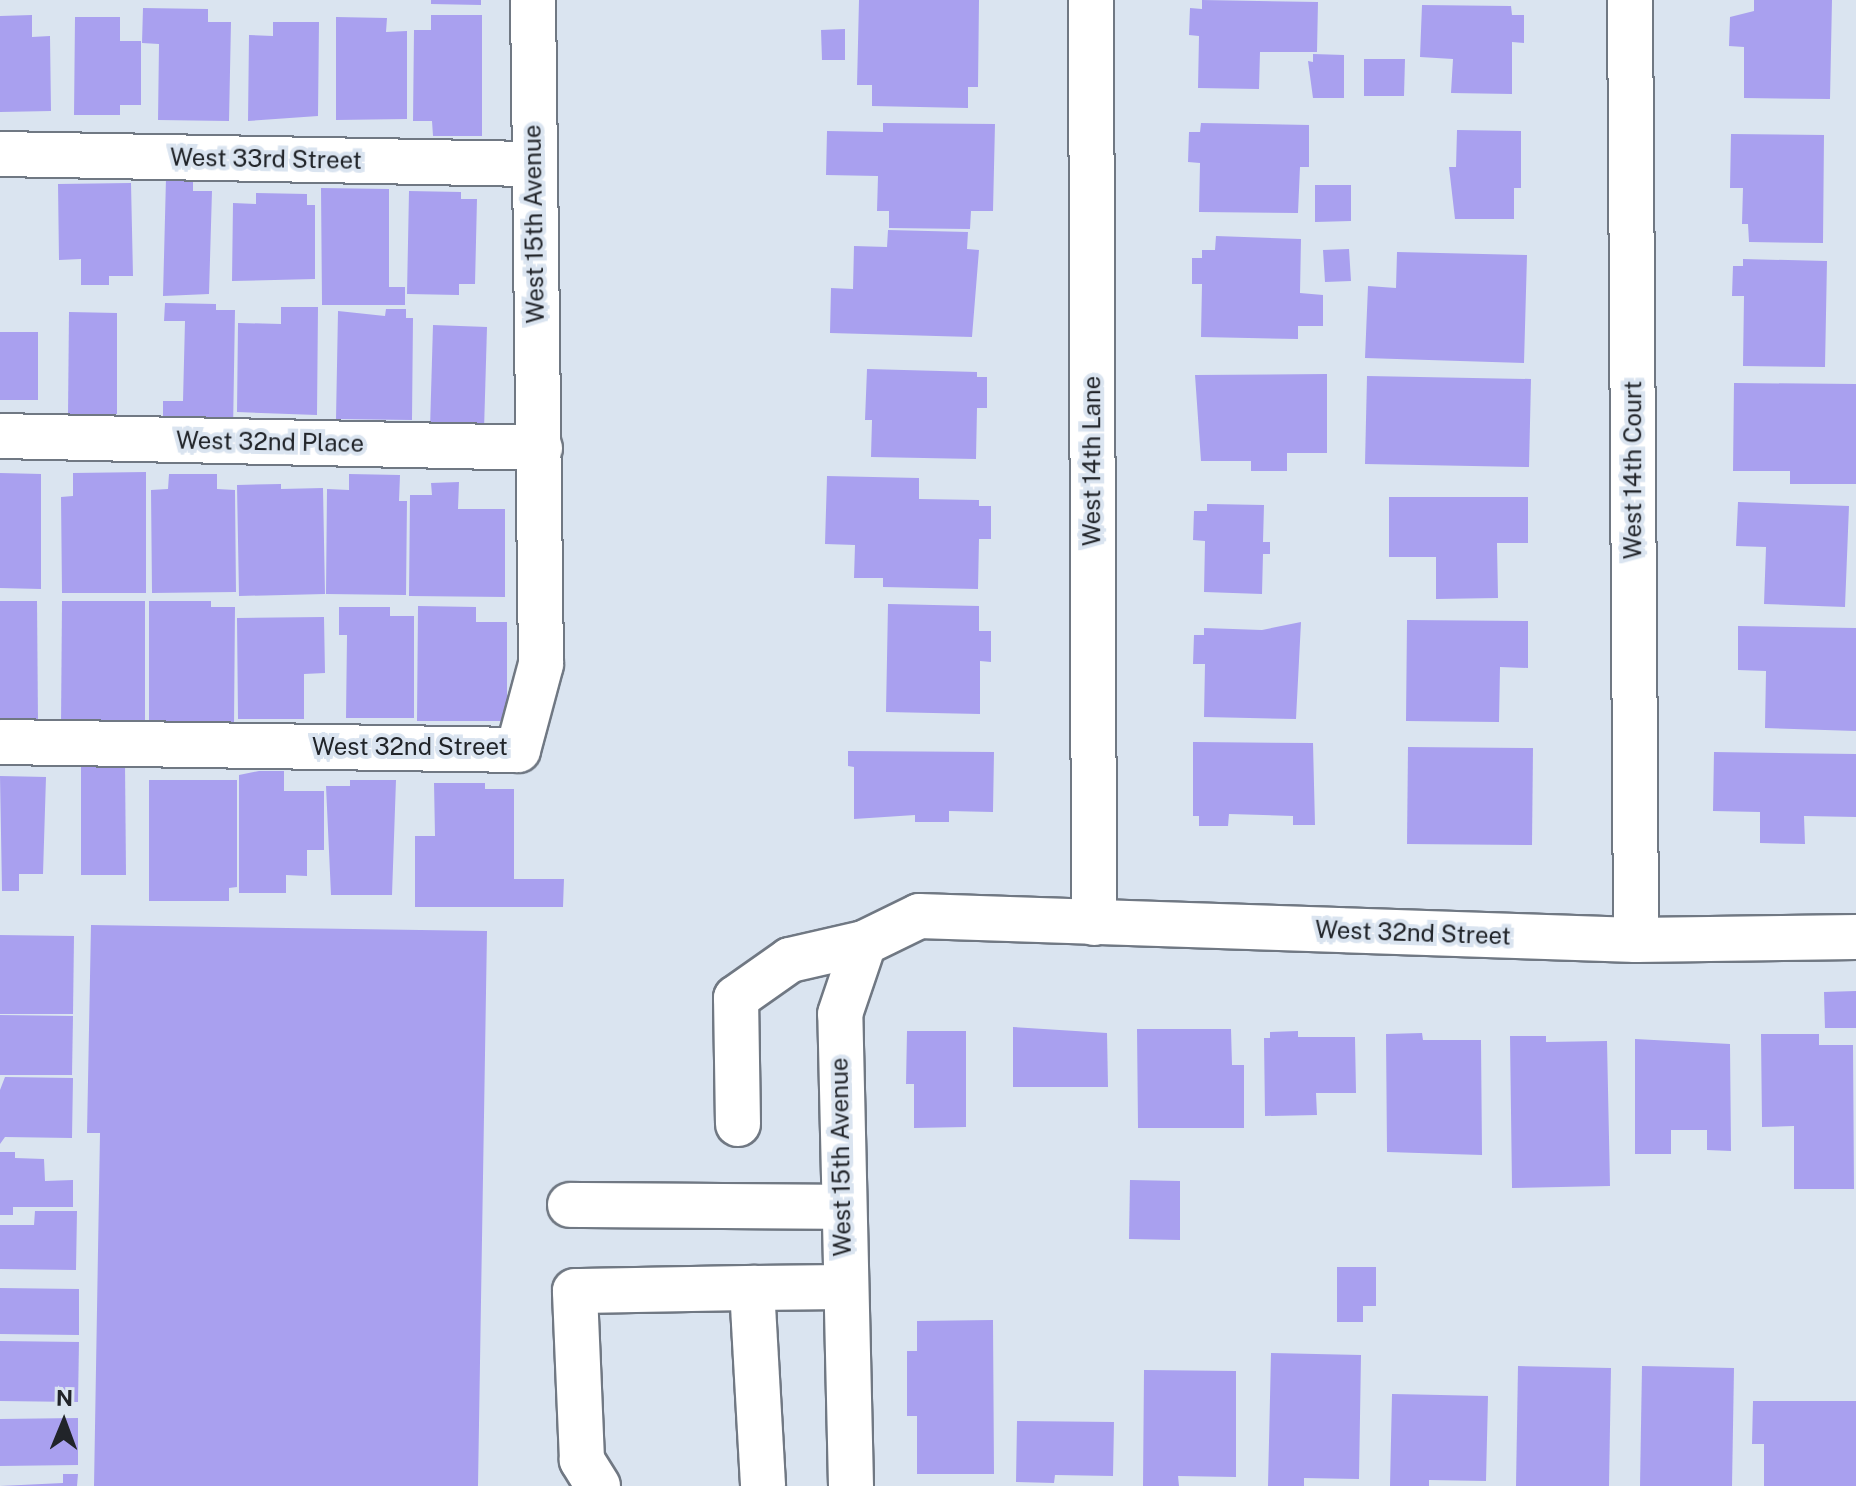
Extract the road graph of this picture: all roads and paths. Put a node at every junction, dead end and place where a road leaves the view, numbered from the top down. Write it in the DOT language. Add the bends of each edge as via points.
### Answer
graph roads {
  1 [pos="533,0"];
  2 [pos="1091,0"];
  3 [pos="1630,0"];
  4 [pos="0,154"];
  5 [pos="532,164"];
  6 [pos="0,436"];
  7 [pos="540,448"];
  8 [pos="0,742"];
  9 [pos="1094,923"];
  10 [pos="1856,937"];
  11 [pos="1636,940"];
  12 [pos="864,943"];
  13 [pos="738,1124"];
  14 [pos="570,1205"];
  15 [pos="841,1207"];
  16 [pos="844,1287"];
  17 [pos="752,1288"];
  18 [pos="598,1486"];
  19 [pos="763,1486"];
  20 [pos="851,1486"];
  1 -- 5 [label="street, West 15th Avenue"];
  2 -- 9 [label="street, West 14th Lane"];
  3 -- 11 [label="street, West 14th Court"];
  4 -- 5 [label="street, West 33rd Street"];
  5 -- 7 [label="street, West 15th Avenue"];
  6 -- 7 [label="street, West 32nd Place"];
  7 -- 8 [label="street, West 32nd Street" via="541,664 518,750"];
  9 -- 11 [label="street, West 32nd Street"];
  9 -- 12 [label="street, West 32nd Street" via="919,916"];
  10 -- 11 [label="street, West 32nd Street"];
  12 -- 13 [label="street" via="790,960 736,998"];
  12 -- 15 [label="street, West 15th Avenue" via="840,1014"];
  14 -- 15 [label="street"];
  15 -- 16 [label="street, West 15th Avenue"];
  16 -- 17 [label="street"];
  16 -- 20 [label="street, West 15th Avenue"];
  17 -- 18 [label="street" via="575,1291 582,1460"];
  17 -- 19 [label="street"];
}
